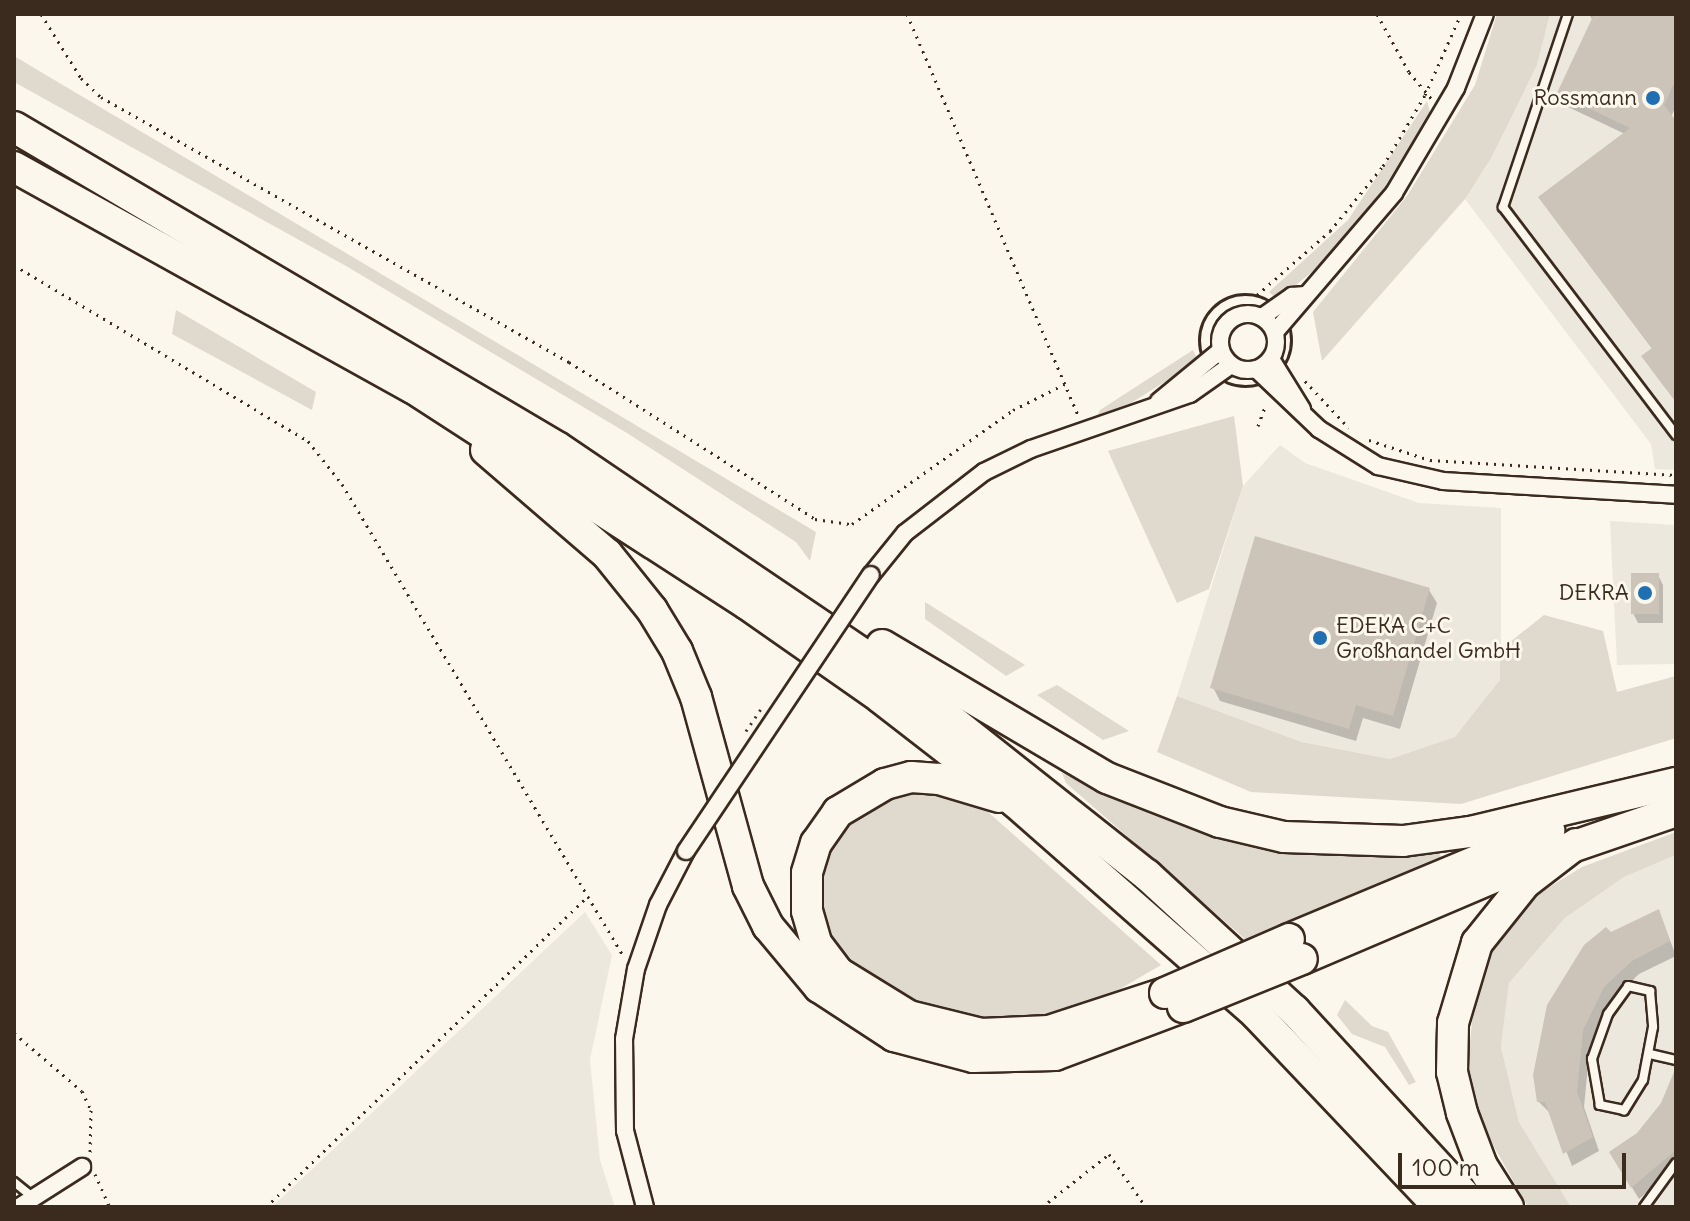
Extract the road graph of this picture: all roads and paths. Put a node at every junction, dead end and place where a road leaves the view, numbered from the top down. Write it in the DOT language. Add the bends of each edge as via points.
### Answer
graph roads {
  1 [pos="41,14"];
  2 [pos="907,14"];
  3 [pos="1377,14"];
  4 [pos="1461,14"];
  5 [pos="1485,14"];
  6 [pos="1568,14"];
  7 [pos="1425,95"];
  8 [pos="14,127"];
  9 [pos="14,167"];
  10 [pos="14,265"];
  11 [pos="1257,295"];
  12 [pos="1305,295"];
  13 [pos="1277,305"];
  14 [pos="1262,317"];
  15 [pos="1281,326"];
  16 [pos="1221,350"];
  17 [pos="1231,365"];
  18 [pos="1272,368"];
  19 [pos="1210,370"];
  20 [pos="1065,384"];
  21 [pos="1266,404"];
  22 [pos="442,406"];
  23 [pos="1258,426"];
  24 [pos="1085,432"];
  25 [pos="1676,435"];
  26 [pos="1676,475"];
  27 [pos="1676,495"];
  28 [pos="747,572"];
  29 [pos="1676,783"];
  30 [pos="1644,792"];
  31 [pos="1015,802"];
  32 [pos="1676,811"];
  33 [pos="1576,844"];
  34 [pos="587,897"];
  35 [pos="1295,949"];
  36 [pos="636,969"];
  37 [pos="1174,1000"];
  38 [pos="14,1033"];
  39 [pos="1650,1054"];
  40 [pos="1676,1060"];
  41 [pos="1676,1163"];
  42 [pos="89,1171"];
  43 [pos="14,1182"];
  44 [pos="34,1198"];
  45 [pos="19,1207"];
  46 [pos="110,1207"];
  47 [pos="266,1207"];
  48 [pos="645,1207"];
  49 [pos="1042,1207"];
  50 [pos="1146,1207"];
  51 [pos="1439,1207"];
  52 [pos="1475,1207"];
  53 [pos="1508,1207"];
  54 [pos="1644,1207"];
  1 -- 20 [label="path" via="81,78 101,97 569,362 815,519 852,524 1013,410"];
  2 -- 20 [label="path"];
  3 -- 7 [label="path"];
  4 -- 7 [label="path"];
  5 -- 12 [label="street" via="1456,88 1394,193"];
  6 -- 25 [label="lane" via="1503,207"];
  7 -- 11 [label="path" via="1383,166 1330,231"];
  8 -- 28 [label="highway" via="433,371"];
  9 -- 22 [label="highway"];
  10 -- 34 [label="path" via="308,441 342,484"];
  11 -- 13 [label="path"];
  11 -- 19 [label="path" via="1228,297 1205,315 1198,343"];
  12 -- 13 [label="street"];
  12 -- 15 [label="street"];
  13 -- 14 [label="street"];
  13 -- 15 [label="path"];
  14 -- 15 [label="street"];
  14 -- 16 [label="street" via="1231,318 1221,332"];
  15 -- 18 [label="street"];
  15 -- 18 [label="path" via="1292,339"];
  16 -- 17 [label="street"];
  16 -- 19 [label="street"];
  17 -- 18 [label="street"];
  17 -- 19 [label="street"];
  18 -- 19 [label="path" via="1240,387"];
  18 -- 26 [label="path" via="1356,434 1400,453 1458,463"];
  18 -- 27 [label="street" via="1304,414 1347,451 1410,476"];
  19 -- 24 [label="street" via="1190,394"];
  20 -- 24 [label="path"];
  21 -- 23 [label="path"];
  22 -- 31 [label="highway" via="747,604"];
  22 -- 37 [label="highway" via="607,554 652,610 696,697 748,886 776,938 819,987 894,1036 973,1057 1055,1055"];
  24 -- 36 [label="street, bridge" via="1031,449 950,495 905,533 871,575 686,851 658,905"];
  28 -- 30 [label="highway" via="804,599 1107,778 1220,822 1284,837 1403,841 1470,832"];
  28 -- 52 [label="highway" via="897,677 1147,875 1294,1010"];
  29 -- 30 [label="highway"];
  30 -- 35 [label="highway"];
  31 -- 37 [label="highway" via="939,779 911,777 885,784 838,812 816,843 807,885 816,943 839,973 909,1016 981,1034 1049,1031"];
  31 -- 51 [label="highway" via="1256,1014"];
  32 -- 33 [label="highway"];
  33 -- 35 [label="highway"];
  33 -- 53 [label="highway" via="1525,883 1477,943 1453,1023 1452,1072 1462,1113 1482,1166"];
  34 -- 36 [label="path"];
  34 -- 47 [label="path"];
  35 -- 37 [label="highway, bridge"];
  36 -- 48 [label="street" via="623,1083 625,1131"];
  38 -- 42 [label="path" via="82,1091 93,1133"];
  39 -- 39 [label="lane" via="1643,1080 1624,1110 1600,1105 1592,1059 1608,1014 1628,986 1650,991"];
  39 -- 40 [label="lane"];
  41 -- 54 [label="lane"];
  42 -- 44 [label="street"];
  42 -- 46 [label="path"];
  43 -- 44 [label="lane"];
  44 -- 45 [label="street"];
  49 -- 50 [label="path" via="1109,1154"];
}
